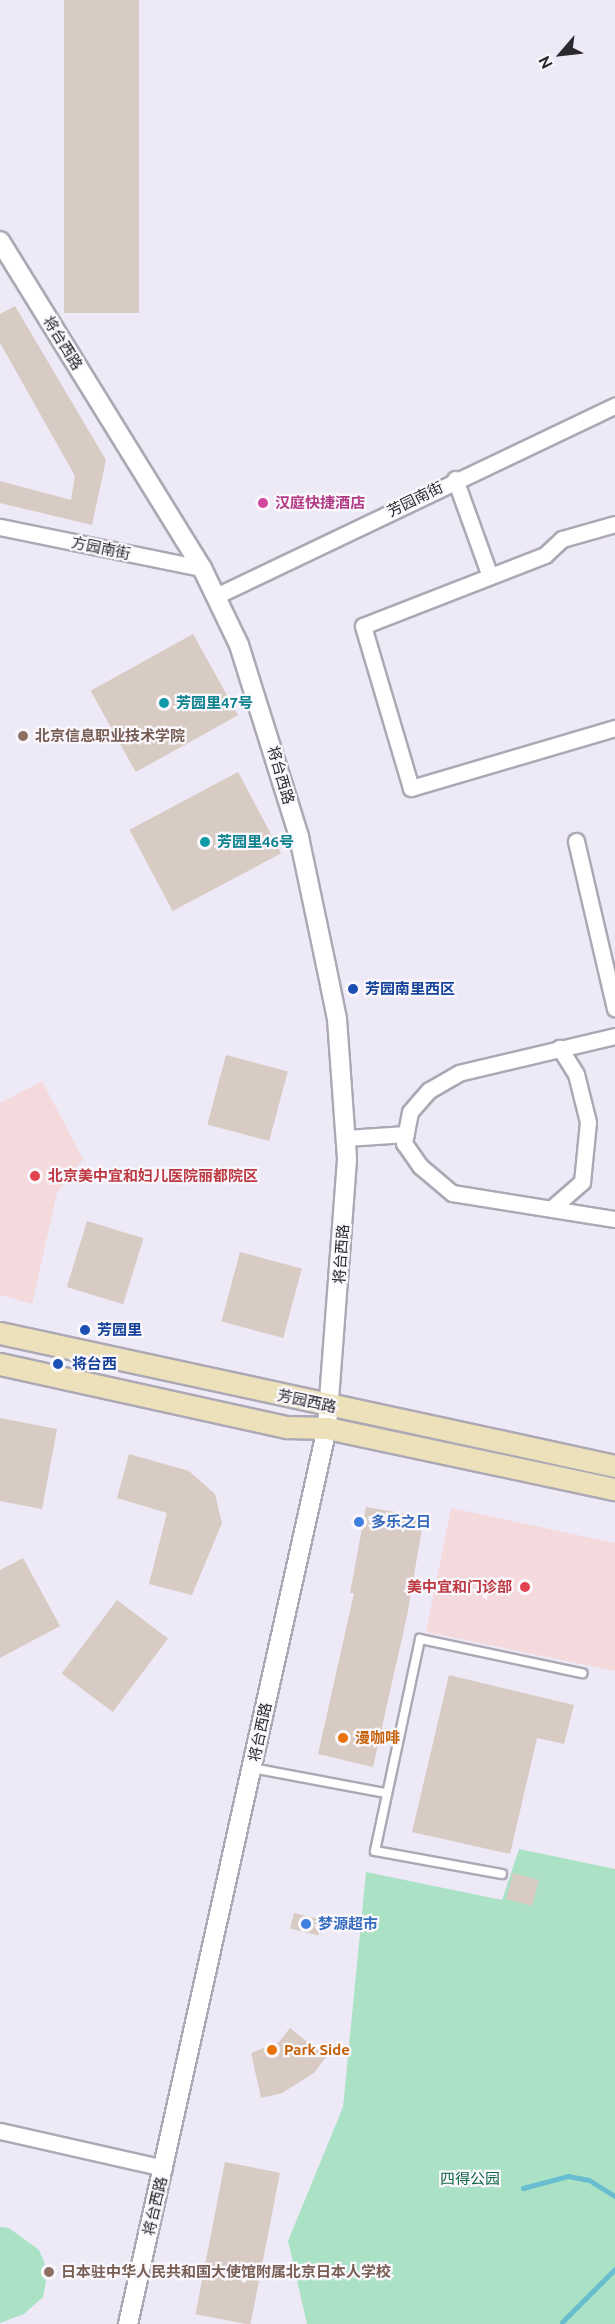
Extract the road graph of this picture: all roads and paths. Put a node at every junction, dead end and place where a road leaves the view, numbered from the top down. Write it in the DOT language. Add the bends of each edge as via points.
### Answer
graph roads {
  1 [pos="0,241"];
  2 [pos="615,406"];
  3 [pos="455,479"];
  4 [pos="615,524"];
  5 [pos="0,527"];
  6 [pos="202,568"];
  7 [pos="490,576"];
  8 [pos="218,595"];
  9 [pos="615,728"];
  10 [pos="576,841"];
  11 [pos="615,1009"];
  12 [pos="615,1036"];
  13 [pos="560,1048"];
  14 [pos="406,1134"];
  15 [pos="346,1138"];
  16 [pos="552,1208"];
  17 [pos="615,1220"];
  18 [pos="0,1333"];
  19 [pos="0,1364"];
  20 [pos="329,1406"];
  21 [pos="327,1428"];
  22 [pos="615,1466"];
  23 [pos="615,1489"];
  24 [pos="582,1673"];
  25 [pos="252,1768"];
  26 [pos="385,1793"];
  27 [pos="502,1874"];
  28 [pos="0,2131"];
  29 [pos="164,2168"];
  30 [pos="128,2324"];
  1 -- 6 [label="street, 将台西路"];
  2 -- 3 [label="street, 芳园南街"];
  3 -- 7 [label="street"];
  3 -- 8 [label="street, 芳园南街"];
  4 -- 7 [label="street" via="562,539 545,555"];
  5 -- 6 [label="street, 方园南街"];
  6 -- 8 [label="street, 将台西路"];
  7 -- 9 [label="street" via="363,626 411,788"];
  8 -- 15 [label="street, 将台西路" via="258,696 299,837 337,1019"];
  10 -- 11 [label="street"];
  12 -- 13 [label="street"];
  13 -- 14 [label="street" via="459,1073 429,1090 410,1112"];
  13 -- 16 [label="street" via="576,1074 588,1122 582,1182"];
  14 -- 15 [label="street"];
  14 -- 16 [label="street" via="404,1143 420,1166 453,1193"];
  15 -- 20 [label="street, 将台西路"];
  16 -- 17 [label="street"];
  18 -- 20 [label="main road, 芳园西路"];
  19 -- 21 [label="main road, 芳园西路" via="288,1427"];
  20 -- 21 [label="street, 将台西路"];
  20 -- 22 [label="main road, 芳园西路"];
  21 -- 23 [label="main road, 芳园西路"];
  21 -- 25 [label="street, 将台西路"];
  24 -- 26 [label="lane" via="420,1639"];
  25 -- 26 [label="lane"];
  25 -- 29 [label="street, 将台西路"];
  26 -- 27 [label="lane" via="375,1851"];
  28 -- 29 [label="street"];
  29 -- 30 [label="street, 将台西路"];
}
